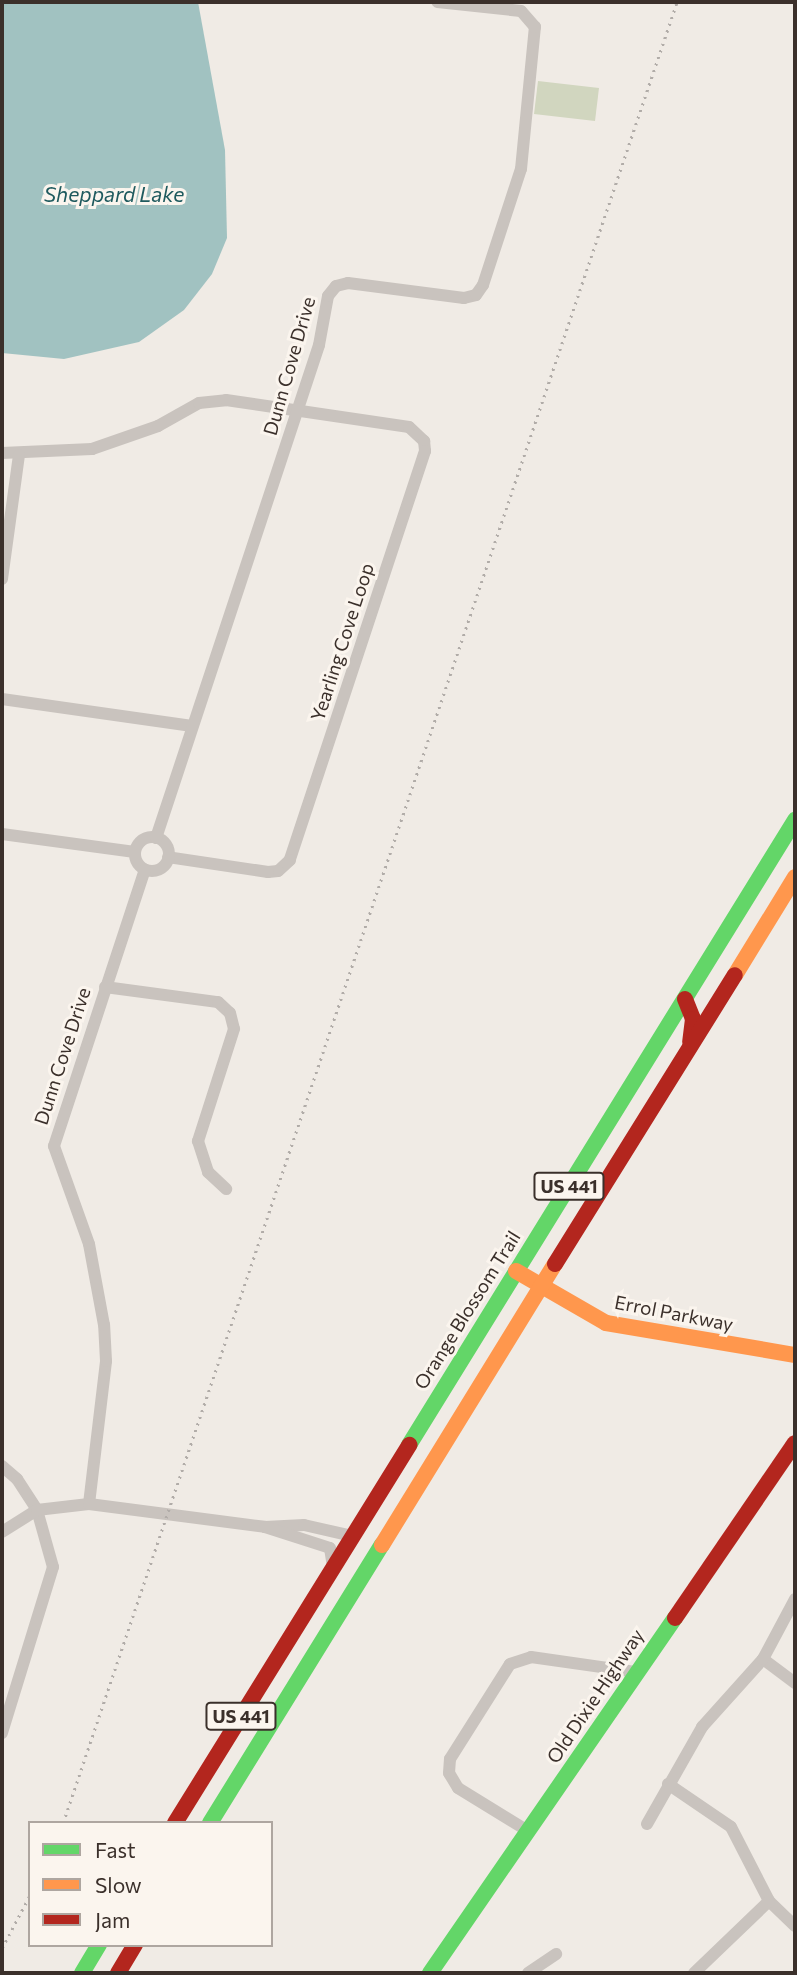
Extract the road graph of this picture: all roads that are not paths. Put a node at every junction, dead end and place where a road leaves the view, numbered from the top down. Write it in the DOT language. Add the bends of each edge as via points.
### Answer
graph roads {
  1 [pos="437,2"];
  2 [pos="298,411"];
  3 [pos="2,453"];
  4 [pos="19,455"];
  5 [pos="2,579"];
  6 [pos="2,699"];
  7 [pos="192,726"];
  8 [pos="795,820"];
  9 [pos="2,834"];
  10 [pos="156,838"];
  11 [pos="135,852"];
  12 [pos="168,857"];
  13 [pos="145,870"];
  14 [pos="795,877"];
  15 [pos="711,957"];
  16 [pos="105,987"];
  17 [pos="685,999"];
  18 [pos="715,1006"];
  19 [pos="688,1049"];
  20 [pos="226,1189"];
  21 [pos="516,1271"];
  22 [pos="542,1287"];
  23 [pos="795,1354"];
  24 [pos="795,1443"];
  25 [pos="2,1466"];
  26 [pos="378,1494"];
  27 [pos="89,1504"];
  28 [pos="37,1510"];
  29 [pos="265,1527"];
  30 [pos="2,1532"];
  31 [pos="352,1536"];
  32 [pos="386,1539"];
  33 [pos="332,1568"];
  34 [pos="355,1589"];
  35 [pos="795,1599"];
  36 [pos="763,1659"];
  37 [pos="638,1672"];
  38 [pos="795,1683"];
  39 [pos="2,1733"];
  40 [pos="668,1784"];
  41 [pos="176,1821"];
  42 [pos="211,1821"];
  43 [pos="647,1824"];
  44 [pos="528,1831"];
  45 [pos="769,1901"];
  46 [pos="795,1926"];
  47 [pos="98,1947"];
  48 [pos="134,1947"];
  49 [pos="556,1954"];
  50 [pos="82,1973"];
  51 [pos="118,1973"];
  52 [pos="430,1973"];
  53 [pos="528,1973"];
  54 [pos="694,1973"];
  1 -- 2 [label="street, Dunn Cove Drive" via="521,10 535,27 521,169 483,285 475,295 464,298 348,283 336,286 328,296 319,345"];
  2 -- 4 [label="street, Yearling Cove Loop" via="213,400 114,443 58,454"];
  2 -- 7 [label="street, Dunn Cove Drive"];
  2 -- 12 [label="street, Yearling Cove Loop" via="409,427 425,441 425,451 290,860 278,871 268,872"];
  3 -- 4 [label="street, Yearling Cove Loop"];
  4 -- 5 [label="street"];
  6 -- 7 [label="street"];
  7 -- 10 [label="street, Dunn Cove Drive"];
  8 -- 15 [label="main road, Orange Blossom Trail / US 441"];
  9 -- 11 [label="street"];
  10 -- 11 [label="street" via="140,842"];
  10 -- 12 [label="street" via="167,847"];
  11 -- 13 [label="street" via="136,862"];
  12 -- 13 [label="street" via="160,869"];
  13 -- 16 [label="street, Dunn Cove Drive"];
  14 -- 18 [label="main road, US 441"];
  15 -- 17 [label="main road, Orange Blossom Trail / US 441"];
  15 -- 18 [label="main road" via="704,982 705,993"];
  16 -- 20 [label="street" via="218,1002 230,1013 234,1029 198,1141 208,1172"];
  16 -- 27 [label="street, Dunn Cove Drive" via="54,1146 89,1244 103,1325 106,1361"];
  17 -- 19 [label="main road" via="693,1019"];
  17 -- 21 [label="main road, Orange Blossom Trail / US 441"];
  18 -- 19 [label="main road, US 441"];
  19 -- 22 [label="main road, US 441"];
  21 -- 22 [label="main road, Errol Parkway"];
  21 -- 26 [label="main road, Orange Blossom Trail / US 441"];
  22 -- 23 [label="main road, Errol Parkway" via="584,1313 637,1332"];
  22 -- 32 [label="main road, US 441"];
  24 -- 37 [label="main road, Old Dixie Highway"];
  25 -- 28 [label="street" via="17,1479"];
  26 -- 31 [label="main road, Orange Blossom Trail / US 441"];
  26 -- 32 [label="main road" via="375,1526"];
  27 -- 28 [label="street"];
  27 -- 29 [label="street"];
  28 -- 30 [label="street"];
  28 -- 39 [label="street" via="53,1567"];
  29 -- 31 [label="street" via="304,1525"];
  29 -- 33 [label="street" via="330,1548"];
  31 -- 33 [label="main road, Orange Blossom Trail / US 441"];
  31 -- 34 [label="main road" via="359,1561"];
  32 -- 34 [label="main road, US 441"];
  33 -- 41 [label="main road, Orange Blossom Trail / US 441"];
  34 -- 42 [label="main road, US 441"];
  35 -- 36 [label="street"];
  36 -- 38 [label="street"];
  36 -- 40 [label="street" via="702,1727"];
  37 -- 44 [label="main road, Old Dixie Highway"];
  37 -- 44 [label="street" via="531,1657 510,1664 450,1759 449,1773 458,1788"];
  40 -- 43 [label="street"];
  40 -- 45 [label="street" via="731,1827"];
  44 -- 52 [label="main road, Old Dixie Highway"];
  45 -- 46 [label="street"];
  45 -- 54 [label="street"];
  47 -- 50 [label="main road"];
  48 -- 51 [label="main road"];
  49 -- 53 [label="street"];
}
